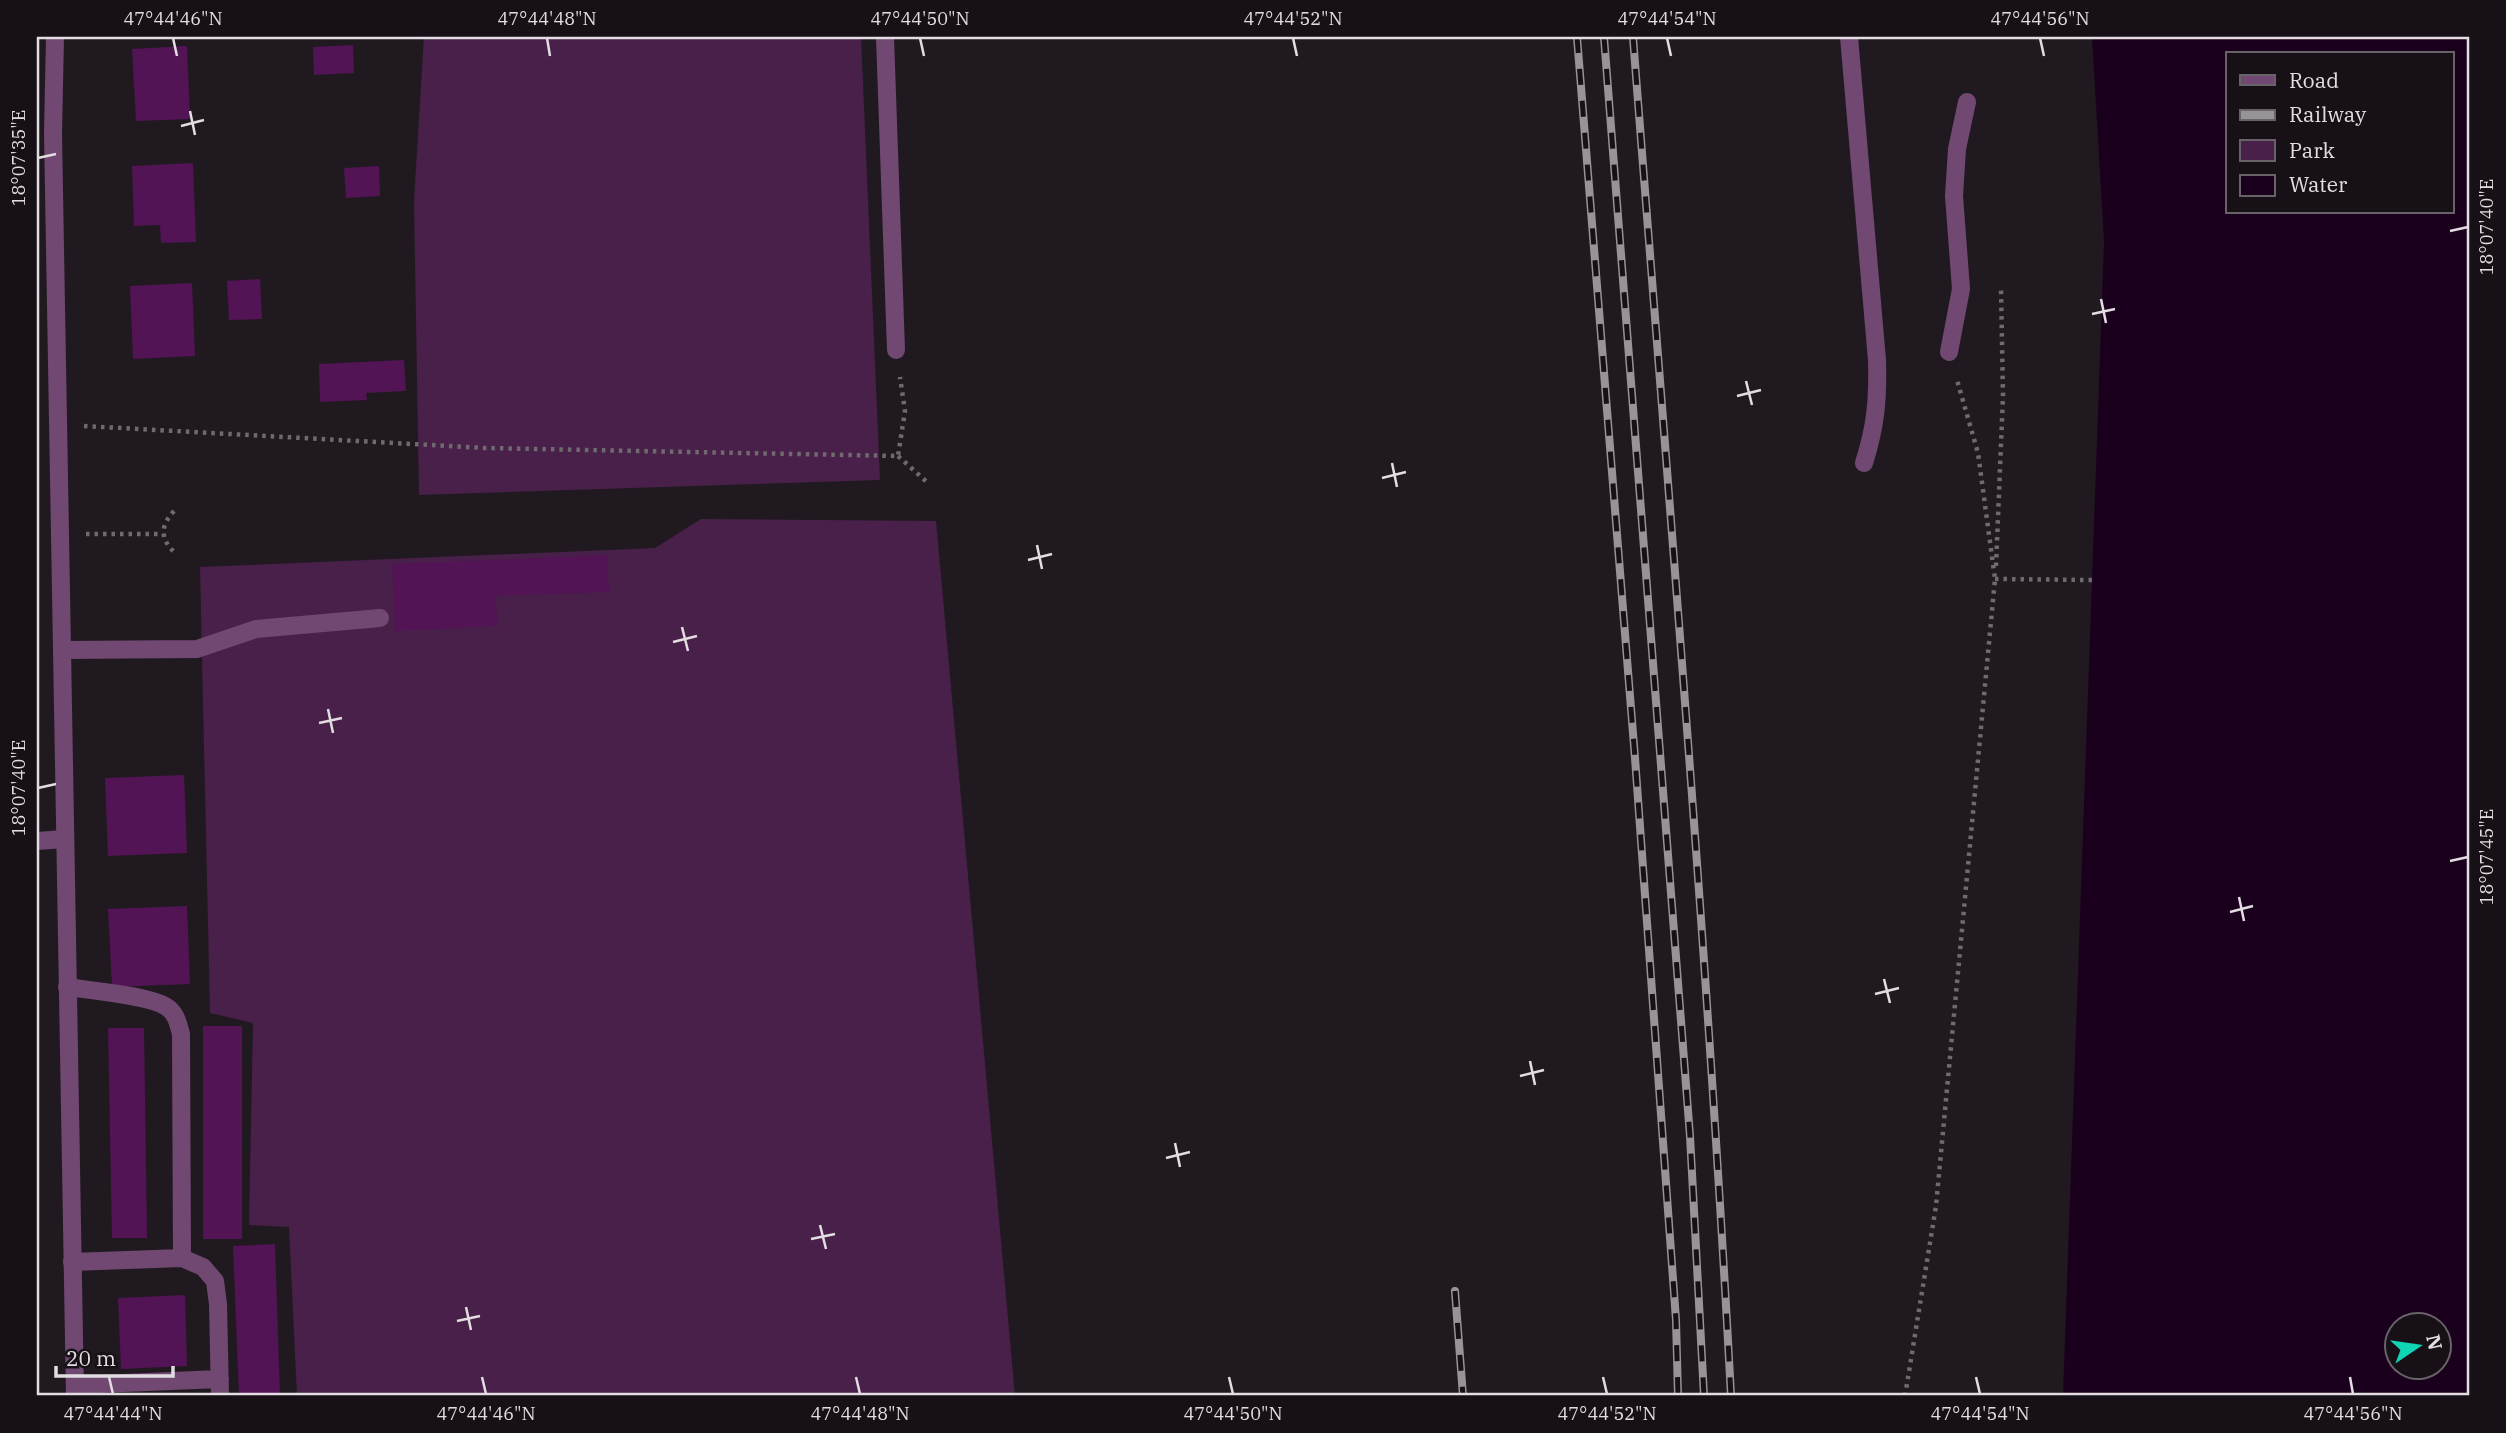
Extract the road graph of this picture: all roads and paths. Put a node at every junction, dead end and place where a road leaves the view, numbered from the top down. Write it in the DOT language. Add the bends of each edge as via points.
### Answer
graph roads {
  1 [pos="55,37"];
  2 [pos="885,37"];
  3 [pos="1849,37"];
  4 [pos="1966,102"];
  5 [pos="2001,288"];
  6 [pos="896,350"];
  7 [pos="1950,352"];
  8 [pos="59,425"];
  9 [pos="898,456"];
  10 [pos="1864,463"];
  11 [pos="929,484"];
  12 [pos="174,511"];
  13 [pos="61,534"];
  14 [pos="162,534"];
  15 [pos="175,553"];
  16 [pos="1995,579"];
  17 [pos="2092,580"];
  18 [pos="380,618"];
  19 [pos="63,650"];
  20 [pos="65,839"];
  21 [pos="37,841"];
  22 [pos="67,986"];
  23 [pos="181,1258"];
  24 [pos="72,1262"];
  25 [pos="220,1388"];
  26 [pos="75,1390"];
  27 [pos="1905,1396"];
  1 -- 8 [label="street"];
  2 -- 6 [label="street"];
  3 -- 10 [label="street" via="1877,360 1874,429"];
  4 -- 7 [label="street" via="1956,149 1954,196 1961,289"];
  5 -- 16 [label="path" via="2003,396"];
  6 -- 9 [label="path" via="905,411"];
  7 -- 16 [label="path" via="1978,453"];
  8 -- 9 [label="path" via="485,448"];
  8 -- 13 [label="street"];
  9 -- 11 [label="path"];
  12 -- 14 [label="path" via="165,520"];
  13 -- 14 [label="path"];
  13 -- 19 [label="street"];
  14 -- 15 [label="path"];
  16 -- 17 [label="path"];
  16 -- 27 [label="path" via="1936,1206"];
  18 -- 19 [label="street" via="256,629 198,649"];
  19 -- 20 [label="street"];
  20 -- 21 [label="street"];
  20 -- 22 [label="street"];
  22 -- 23 [label="street" via="166,1006 177,1017 181,1034"];
  22 -- 24 [label="street"];
  23 -- 24 [label="street"];
  23 -- 25 [label="street" via="202,1267 215,1282"];
  24 -- 26 [label="street"];
  25 -- 26 [label="street"];
}
